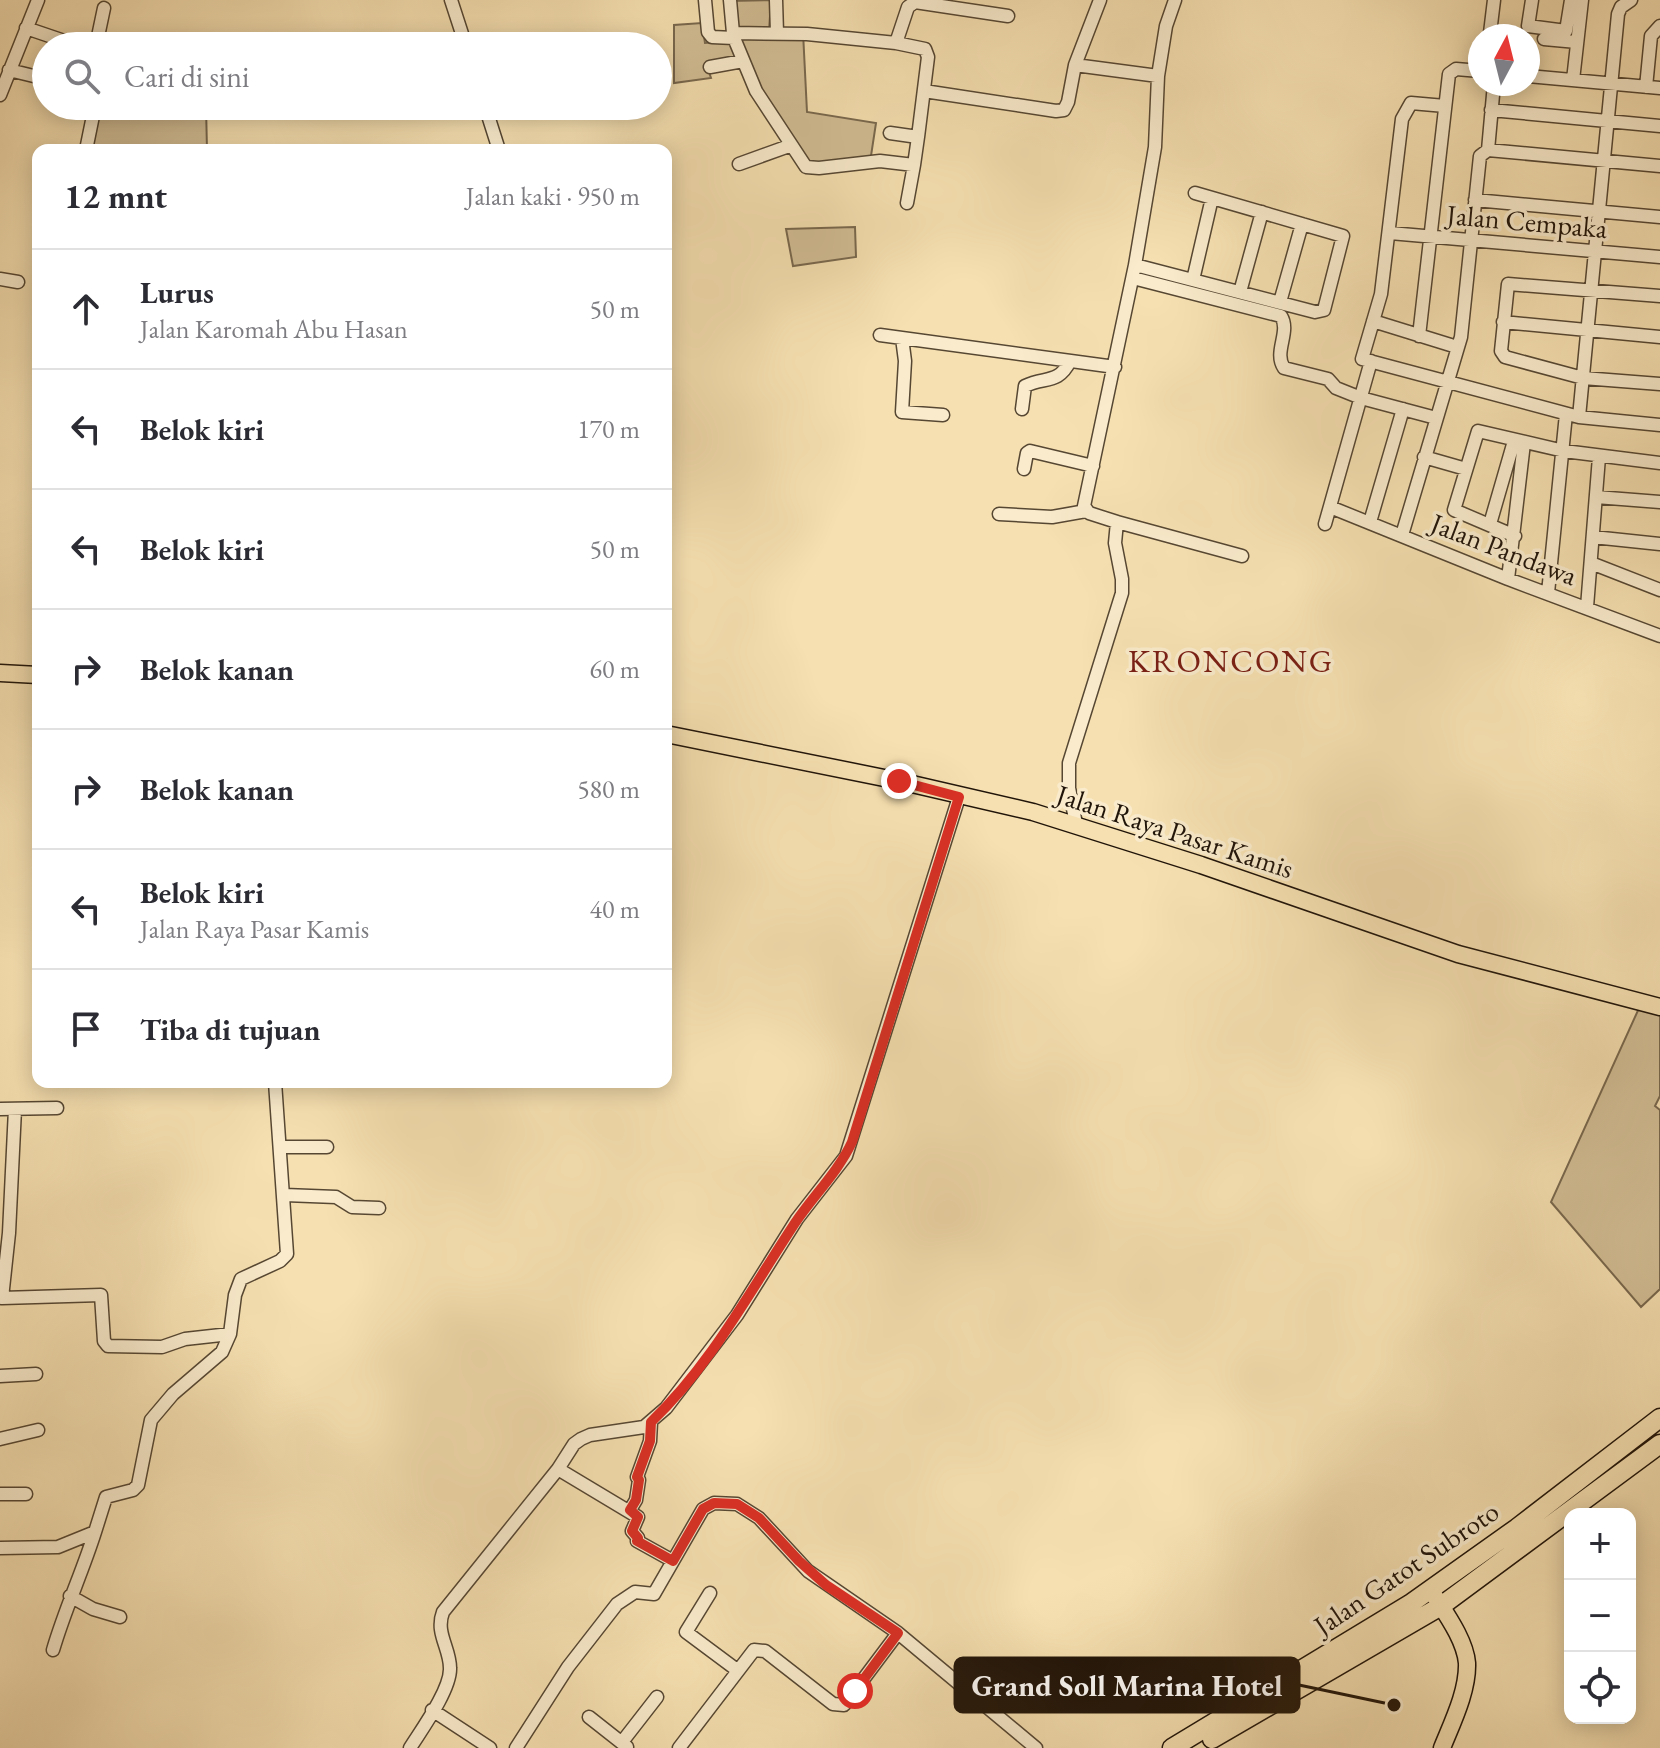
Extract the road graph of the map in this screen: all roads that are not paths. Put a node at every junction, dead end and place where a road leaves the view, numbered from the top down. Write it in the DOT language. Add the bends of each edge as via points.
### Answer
graph roads {
  1 [pos="38,0"];
  2 [pos="451,0"];
  3 [pos="705,0"];
  4 [pos="730,0"];
  5 [pos="776,0"];
  6 [pos="1100,0"];
  7 [pos="1175,0"];
  8 [pos="1494,0"];
  9 [pos="1532,0"];
  10 [pos="1571,0"];
  11 [pos="1582,0"];
  12 [pos="1631,0"];
  13 [pos="104,8"];
  14 [pos="1008,16"];
  15 [pos="1491,24"];
  16 [pos="1660,26"];
  17 [pos="26,28"];
  18 [pos="38,32"];
  19 [pos="99,32"];
  20 [pos="461,32"];
  21 [pos="777,33"];
  22 [pos="733,36"];
  23 [pos="1544,39"];
  24 [pos="1577,42"];
  25 [pos="896,43"];
  26 [pos="743,61"];
  27 [pos="1075,65"];
  28 [pos="710,67"];
  29 [pos="9,70"];
  30 [pos="1468,71"];
  31 [pos="32,76"];
  32 [pos="1158,76"];
  33 [pos="1540,77"];
  34 [pos="1573,80"];
  35 [pos="1611,83"];
  36 [pos="1646,87"];
  37 [pos="1660,88"];
  38 [pos="924,91"];
  39 [pos="0,95"];
  40 [pos="1493,96"];
  41 [pos="1445,106"];
  42 [pos="1491,110"];
  43 [pos="92,120"];
  44 [pos="489,120"];
  45 [pos="1607,121"];
  46 [pos="1660,126"];
  47 [pos="890,133"];
  48 [pos="918,137"];
  49 [pos="87,144"];
  50 [pos="497,144"];
  51 [pos="789,146"];
  52 [pos="1488,150"];
  53 [pos="1604,161"];
  54 [pos="739,164"];
  55 [pos="914,165"];
  56 [pos="1660,166"];
  57 [pos="1195,193"];
  58 [pos="1212,198"];
  59 [pos="1475,200"];
  60 [pos="907,203"];
  61 [pos="1262,212"];
  62 [pos="1599,212"];
  63 [pos="1660,217"];
  64 [pos="1302,224"];
  65 [pos="1390,233"];
  66 [pos="1430,237"];
  67 [pos="1471,241"];
  68 [pos="1595,251"];
  69 [pos="1660,257"];
  70 [pos="1134,271"];
  71 [pos="0,279"];
  72 [pos="1193,280"];
  73 [pos="18,282"];
  74 [pos="1591,289"];
  75 [pos="1240,292"];
  76 [pos="1660,296"];
  77 [pos="1280,302"];
  78 [pos="1373,321"];
  79 [pos="1503,322"];
  80 [pos="1588,329"];
  81 [pos="880,335"];
  82 [pos="1419,336"];
  83 [pos="1660,337"];
  84 [pos="902,338"];
  85 [pos="1457,347"];
  86 [pos="1070,361"];
  87 [pos="1371,361"];
  88 [pos="1115,367"];
  89 [pos="1583,378"];
  90 [pos="1448,381"];
  91 [pos="1660,384"];
  92 [pos="1361,398"];
  93 [pos="1022,409"];
  94 [pos="1403,409"];
  95 [pos="943,415"];
  96 [pos="1573,416"];
  97 [pos="1436,418"];
  98 [pos="1660,425"];
  99 [pos="1519,442"];
  100 [pos="1564,451"];
  101 [pos="1424,457"];
  102 [pos="1599,457"];
  103 [pos="1660,463"];
  104 [pos="1093,466"];
  105 [pos="1024,469"];
  106 [pos="1466,469"];
  107 [pos="1596,497"];
  108 [pos="1660,502"];
  109 [pos="1330,507"];
  110 [pos="1086,511"];
  111 [pos="999,514"];
  112 [pos="1117,522"];
  113 [pos="1370,522"];
  114 [pos="1325,524"];
  115 [pos="1490,524"];
  116 [pos="1402,535"];
  117 [pos="1515,536"];
  118 [pos="1593,537"];
  119 [pos="1660,544"];
  120 [pos="1242,556"];
  121 [pos="1591,563"];
  122 [pos="1508,579"];
  123 [pos="1660,590"];
  124 [pos="1548,593"];
  125 [pos="1587,607"];
  126 [pos="1660,618"];
  127 [pos="1657,635"];
  128 [pos="0,673"];
  129 [pos="32,675"];
  130 [pos="672,735"];
  131 [pos="959,797"];
  132 [pos="1076,824"];
  133 [pos="1660,1007"];
  134 [pos="275,1088"];
  135 [pos="57,1108"];
  136 [pos="0,1109"];
  137 [pos="15,1109"];
  138 [pos="280,1147"];
  139 [pos="327,1147"];
  140 [pos="285,1195"];
  141 [pos="379,1208"];
  142 [pos="1,1298"];
  143 [pos="230,1334"];
  144 [pos="36,1374"];
  145 [pos="0,1376"];
  146 [pos="1659,1420"];
  147 [pos="651,1422"];
  148 [pos="38,1430"];
  149 [pos="0,1439"];
  150 [pos="1660,1444"];
  151 [pos="558,1469"];
  152 [pos="0,1494"];
  153 [pos="26,1494"];
  154 [pos="630,1510"];
  155 [pos="95,1532"];
  156 [pos="0,1548"];
  157 [pos="673,1561"];
  158 [pos="710,1593"];
  159 [pos="70,1596"];
  160 [pos="1436,1598"];
  161 [pos="120,1617"];
  162 [pos="898,1633"];
  163 [pos="53,1650"];
  164 [pos="737,1670"];
  165 [pos="657,1697"];
  166 [pos="432,1710"];
  167 [pos="589,1717"];
  168 [pos="626,1746"];
  169 [pos="410,1748"];
  170 [pos="490,1748"];
  171 [pos="516,1748"];
  172 [pos="679,1748"];
  173 [pos="1036,1748"];
  174 [pos="1172,1748"];
  175 [pos="1196,1748"];
  176 [pos="1442,1748"];
  1 -- 17 [label="street"];
  2 -- 20 [label="street"];
  3 -- 22 [label="street" via="709,35"];
  4 -- 22 [label="street"];
  5 -- 21 [label="street"];
  6 -- 27 [label="street"];
  7 -- 32 [label="street"];
  8 -- 15 [label="street"];
  9 -- 10 [label="street" via="1528,26 1567,31"];
  11 -- 24 [label="street"];
  12 -- 35 [label="street" via="1618,14"];
  13 -- 19 [label="street"];
  14 -- 25 [label="street" via="915,2 908,7"];
  16 -- 36 [label="street" via="1651,36"];
  17 -- 18 [label="street"];
  17 -- 29 [label="street"];
  21 -- 22 [label="street"];
  21 -- 25 [label="street"];
  22 -- 26 [label="street"];
  23 -- 24 [label="street"];
  24 -- 34 [label="street"];
  25 -- 38 [label="street" via="928,52"];
  26 -- 28 [label="street"];
  26 -- 51 [label="street"];
  27 -- 32 [label="street"];
  27 -- 38 [label="street" via="1068,102 1060,111"];
  29 -- 31 [label="street"];
  29 -- 39 [label="street"];
  30 -- 41 [label="street" via="1452,70"];
  32 -- 70 [label="street" via="1155,147"];
  33 -- 34 [label="street"];
  34 -- 35 [label="street"];
  35 -- 36 [label="street"];
  35 -- 45 [label="street"];
  36 -- 37 [label="street"];
  38 -- 48 [label="street"];
  40 -- 42 [label="street"];
  41 -- 65 [label="street" via="1411,103 1402,119"];
  41 -- 66 [label="street"];
  42 -- 45 [label="street"];
  42 -- 52 [label="street"];
  43 -- 49 [label="street"];
  44 -- 50 [label="street"];
  45 -- 46 [label="street"];
  45 -- 53 [label="street"];
  47 -- 48 [label="street"];
  48 -- 55 [label="street"];
  51 -- 54 [label="street"];
  51 -- 55 [label="street" via="803,166 812,169 880,161"];
  52 -- 53 [label="street"];
  52 -- 59 [label="street" via="1479,160"];
  53 -- 56 [label="street"];
  53 -- 62 [label="street"];
  55 -- 60 [label="street"];
  57 -- 58 [label="street"];
  58 -- 61 [label="street"];
  58 -- 72 [label="street"];
  59 -- 62 [label="street"];
  59 -- 67 [label="street"];
  61 -- 64 [label="street"];
  61 -- 75 [label="street"];
  62 -- 63 [label="street"];
  62 -- 68 [label="street"];
  64 -- 77 [label="street"];
  64 -- 77 [label="street" via="1343,236 1326,307 1319,312"];
  65 -- 66 [label="street, Jalan Cempaka"];
  65 -- 78 [label="street"];
  66 -- 67 [label="street, Jalan Cempaka"];
  66 -- 82 [label="street"];
  67 -- 68 [label="street, Jalan Cempaka"];
  67 -- 85 [label="street"];
  68 -- 69 [label="street, Jalan Cempaka"];
  68 -- 74 [label="street"];
  70 -- 72 [label="street"];
  70 -- 88 [label="street"];
  70 -- 92 [label="street" via="1281,316 1282,366 1328,379"];
  71 -- 73 [label="street"];
  72 -- 75 [label="street"];
  74 -- 76 [label="street"];
  74 -- 79 [label="street" via="1512,283 1507,285"];
  74 -- 80 [label="street"];
  75 -- 77 [label="street"];
  78 -- 82 [label="street"];
  78 -- 87 [label="street" via="1362,359"];
  79 -- 80 [label="street"];
  79 -- 89 [label="street" via="1503,356"];
  80 -- 83 [label="street"];
  80 -- 89 [label="street"];
  81 -- 84 [label="street"];
  82 -- 85 [label="street"];
  84 -- 86 [label="street"];
  84 -- 95 [label="street" via="902,412"];
  85 -- 90 [label="street"];
  86 -- 88 [label="street"];
  86 -- 93 [label="street" via="1056,378 1025,386"];
  87 -- 90 [label="street"];
  87 -- 92 [label="street"];
  88 -- 104 [label="street"];
  89 -- 91 [label="street"];
  89 -- 96 [label="street"];
  90 -- 96 [label="street"];
  90 -- 97 [label="street"];
  92 -- 94 [label="street"];
  92 -- 109 [label="street"];
  94 -- 97 [label="street"];
  94 -- 113 [label="street"];
  96 -- 98 [label="street"];
  96 -- 100 [label="street"];
  97 -- 101 [label="street"];
  99 -- 100 [label="street"];
  99 -- 106 [label="street" via="1477,432"];
  99 -- 115 [label="street"];
  99 -- 117 [label="street"];
  100 -- 102 [label="street"];
  100 -- 124 [label="street"];
  101 -- 106 [label="street"];
  101 -- 116 [label="street"];
  102 -- 103 [label="street"];
  102 -- 107 [label="street"];
  104 -- 105 [label="street" via="1030,451"];
  104 -- 110 [label="street"];
  106 -- 115 [label="street" via="1454,510"];
  107 -- 108 [label="street"];
  107 -- 118 [label="street"];
  109 -- 113 [label="street, Jalan Pandawa"];
  109 -- 114 [label="street"];
  110 -- 111 [label="street" via="1052,517"];
  110 -- 112 [label="street"];
  112 -- 120 [label="street"];
  112 -- 132 [label="street" via="1122,593 1069,763"];
  113 -- 116 [label="street, Jalan Pandawa"];
  115 -- 117 [label="street"];
  116 -- 122 [label="street, Jalan Pandawa"];
  117 -- 122 [label="street"];
  118 -- 119 [label="street"];
  118 -- 121 [label="street"];
  121 -- 123 [label="street"];
  121 -- 125 [label="street"];
  122 -- 124 [label="street, Jalan Pandawa"];
  124 -- 125 [label="street, Jalan Pandawa"];
  125 -- 127 [label="street, Jalan Pandawa"];
  126 -- 127 [label="street"];
  128 -- 129 [label="main road"];
  130 -- 131 [label="main road, Jalan Raya Pasar Kamis"];
  131 -- 132 [label="main road, Jalan Raya Pasar Kamis"];
  131 -- 147 [label="street" via="846,1156 797,1219 700,1367"];
  132 -- 133 [label="main road, Jalan Raya Pasar Kamis" via="1458,954"];
  134 -- 138 [label="street"];
  135 -- 137 [label="street"];
  136 -- 137 [label="street"];
  137 -- 142 [label="street"];
  138 -- 139 [label="street"];
  138 -- 140 [label="street"];
  140 -- 141 [label="street" via="336,1197 352,1207"];
  140 -- 143 [label="street" via="287,1254 241,1279"];
  142 -- 143 [label="street" via="101,1295 108,1346 162,1347"];
  143 -- 155 [label="street" via="222,1352 155,1412 138,1485 106,1497"];
  144 -- 145 [label="street"];
  146 -- 160 [label="highway, Jalan Gatot Subroto"];
  147 -- 151 [label="street" via="581,1439"];
  147 -- 154 [label="street"];
  148 -- 149 [label="street"];
  150 -- 160 [label="highway, Jalan Gatot Subroto"];
  151 -- 154 [label="street"];
  151 -- 166 [label="street" via="443,1612 441,1637 450,1673"];
  152 -- 153 [label="street"];
  154 -- 157 [label="street" via="638,1517 632,1531 637,1541"];
  155 -- 156 [label="street" via="58,1547"];
  155 -- 159 [label="street"];
  157 -- 162 [label="street" via="703,1509 714,1503 737,1504 759,1518 826,1585"];
  157 -- 171 [label="street" via="654,1594 635,1592 624,1598 584,1643"];
  158 -- 164 [label="street" via="686,1632"];
  159 -- 161 [label="street"];
  159 -- 163 [label="street"];
  160 -- 174 [label="highway, Jalan Gatot Subroto"];
  160 -- 175 [label="highway, Jalan Gatot Subroto"];
  160 -- 176 [label="main road" via="1467,1663"];
  162 -- 164 [label="street" via="843,1706 833,1704 763,1649 750,1653"];
  162 -- 173 [label="street"];
  164 -- 172 [label="street"];
  165 -- 168 [label="street"];
  166 -- 169 [label="street"];
  166 -- 170 [label="street"];
  167 -- 168 [label="street"];
}
